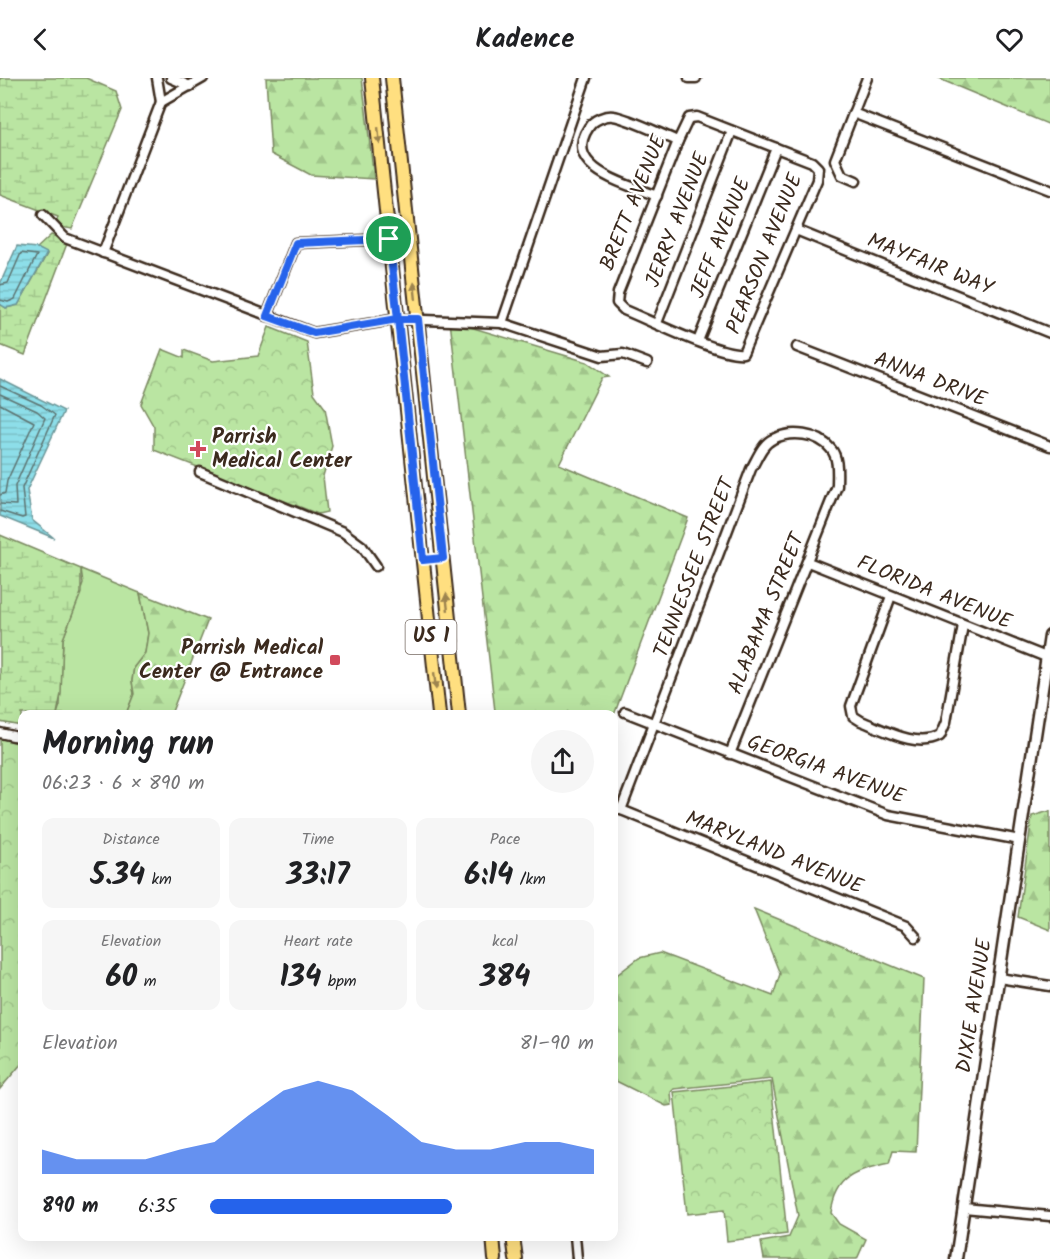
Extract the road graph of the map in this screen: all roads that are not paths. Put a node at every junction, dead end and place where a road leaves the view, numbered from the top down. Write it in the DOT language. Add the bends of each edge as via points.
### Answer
graph roads {
  1 [pos="157,78"];
  2 [pos="171,78"];
  3 [pos="203,78"];
  4 [pos="372,78"];
  5 [pos="392,78"];
  6 [pos="586,78"];
  7 [pos="689,78"];
  8 [pos="696,78"];
  9 [pos="867,78"];
  10 [pos="190,86"];
  11 [pos="161,102"];
  12 [pos="853,113"];
  13 [pos="732,131"];
  14 [pos="678,141"];
  15 [pos="776,148"];
  16 [pos="856,181"];
  17 [pos="1050,190"];
  18 [pos="657,196"];
  19 [pos="43,215"];
  20 [pos="796,230"];
  21 [pos="389,239"];
  22 [pos="103,253"];
  23 [pos="267,316"];
  24 [pos="398,319"];
  25 [pos="418,319"];
  26 [pos="502,323"];
  27 [pos="657,323"];
  28 [pos="1050,333"];
  29 [pos="698,341"];
  30 [pos="797,347"];
  31 [pos="647,363"];
  32 [pos="1050,446"];
  33 [pos="201,472"];
  34 [pos="837,486"];
  35 [pos="443,558"];
  36 [pos="423,560"];
  37 [pos="808,562"];
  38 [pos="376,566"];
  39 [pos="891,596"];
  40 [pos="963,625"];
  41 [pos="1050,636"];
  42 [pos="1046,657"];
  43 [pos="439,710"];
  44 [pos="459,710"];
  45 [pos="626,712"];
  46 [pos="655,725"];
  47 [pos="0,733"];
  48 [pos="18,737"];
  49 [pos="730,754"];
  50 [pos="618,806"];
  51 [pos="618,808"];
  52 [pos="1020,840"];
  53 [pos="916,937"];
  54 [pos="999,978"];
  55 [pos="1050,986"];
  56 [pos="964,1208"];
  57 [pos="1050,1216"];
  58 [pos="493,1241"];
  59 [pos="514,1241"];
  60 [pos="575,1241"];
  61 [pos="495,1259"];
  62 [pos="516,1259"];
  63 [pos="577,1259"];
  64 [pos="956,1259"];
  1 -- 11 [label="street"];
  2 -- 10 [label="street"];
  3 -- 10 [label="street"];
  4 -- 21 [label="main road, US 1, one-way"];
  25 -- 5 [label="main road, US 1, one-way"];
  6 -- 26 [label="street"];
  7 -- 8 [label="street"];
  9 -- 12 [label="street"];
  10 -- 11 [label="street"];
  11 -- 22 [label="street"];
  12 -- 16 [label="street" via="835,160 842,175"];
  12 -- 17 [label="street"];
  13 -- 14 [label="street, BRETT AVENUE" via="697,117 689,118"];
  13 -- 15 [label="street"];
  13 -- 27 [label="street, JERRY AVENUE"];
  14 -- 18 [label="street, BRETT AVENUE"];
  14 -- 18 [label="street" via="612,116 596,119 588,128 582,149 596,171"];
  15 -- 20 [label="street, PEARSON AVENUE" via="818,168 817,180"];
  15 -- 29 [label="street, JEFF AVENUE"];
  18 -- 27 [label="street, BRETT AVENUE" via="617,303 624,310"];
  19 -- 22 [label="street" via="65,238"];
  20 -- 28 [label="street, MAYFAIR WAY"];
  20 -- 29 [label="street, PEARSON AVENUE" via="743,353 735,354"];
  21 -- 23 [label="street" via="296,243"];
  21 -- 24 [label="main road, US 1"];
  22 -- 23 [label="street"];
  23 -- 24 [label="street" via="314,333"];
  24 -- 25 [label="street"];
  24 -- 36 [label="main road, US 1"];
  25 -- 26 [label="street"];
  25 -- 35 [label="main road, US 1"];
  26 -- 31 [label="street" via="602,356 623,354"];
  27 -- 29 [label="street"];
  30 -- 32 [label="street, ANNA DRIVE"];
  33 -- 38 [label="street" via="343,532 362,546"];
  34 -- 37 [label="street, ALABAMA STREET"];
  34 -- 46 [label="street, TENNESSEE STREET" via="832,449 812,436 792,434 772,439 761,450"];
  35 -- 36 [label="main road"];
  44 -- 35 [label="main road, US 1, one-way"];
  36 -- 43 [label="main road, US 1, one-way"];
  37 -- 39 [label="street, FLORIDA AVENUE"];
  37 -- 49 [label="street, ALABAMA STREET"];
  39 -- 40 [label="street, FLORIDA AVENUE"];
  39 -- 40 [label="street" via="851,706 853,716 861,721 913,740 929,742 940,736 946,722"];
  40 -- 42 [label="street, FLORIDA AVENUE"];
  41 -- 42 [label="street, DIXIE AVENUE"];
  42 -- 52 [label="street, DIXIE AVENUE"];
  45 -- 46 [label="street, GEORGIA AVENUE"];
  46 -- 49 [label="street, GEORGIA AVENUE"];
  46 -- 50 [label="street, TENNESSEE STREET"];
  47 -- 48 [label="street"];
  49 -- 52 [label="street, GEORGIA AVENUE" via="888,815"];
  51 -- 53 [label="street, MARYLAND AVENUE" via="906,926"];
  52 -- 54 [label="street, DIXIE AVENUE"];
  54 -- 55 [label="street"];
  54 -- 56 [label="street, DIXIE AVENUE"];
  56 -- 57 [label="street"];
  56 -- 64 [label="street, DIXIE AVENUE"];
  58 -- 61 [label="main road"];
  59 -- 62 [label="main road"];
  60 -- 63 [label="street"];
}
